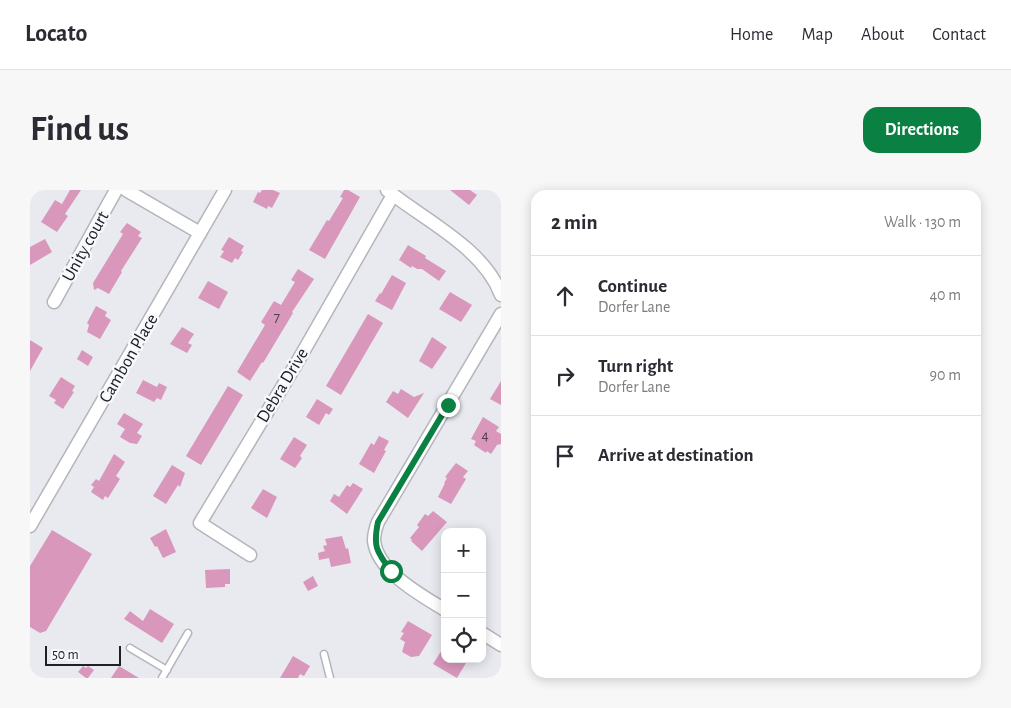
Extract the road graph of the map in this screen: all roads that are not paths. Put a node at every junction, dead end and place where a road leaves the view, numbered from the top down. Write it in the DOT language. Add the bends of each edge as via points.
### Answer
graph roads {
  1 [pos="116,190"];
  2 [pos="126,190"];
  3 [pos="225,190"];
  4 [pos="390,192"];
  5 [pos="200,233"];
  6 [pos="501,295"];
  7 [pos="54,302"];
  8 [pos="501,314"];
  9 [pos="30,526"];
  10 [pos="250,556"];
  11 [pos="441,607"];
  12 [pos="188,633"];
  13 [pos="486,636"];
  14 [pos="501,645"];
  15 [pos="130,648"];
  16 [pos="324,654"];
  17 [pos="167,670"];
  18 [pos="162,678"];
  19 [pos="330,678"];
  1 -- 7 [label="street, Unity court"];
  2 -- 5 [label="street"];
  3 -- 5 [label="street, Cambon Place"];
  4 -- 6 [label="street" via="471,252"];
  4 -- 10 [label="street, Debra Drive" via="295,366 200,523"];
  5 -- 9 [label="street, Cambon Place"];
  8 -- 11 [label="street" via="378,522 374,540 391,571 404,584"];
  12 -- 17 [label="lane"];
  13 -- 14 [label="street"];
  15 -- 17 [label="lane"];
  16 -- 19 [label="lane"];
  17 -- 18 [label="lane"];
}
